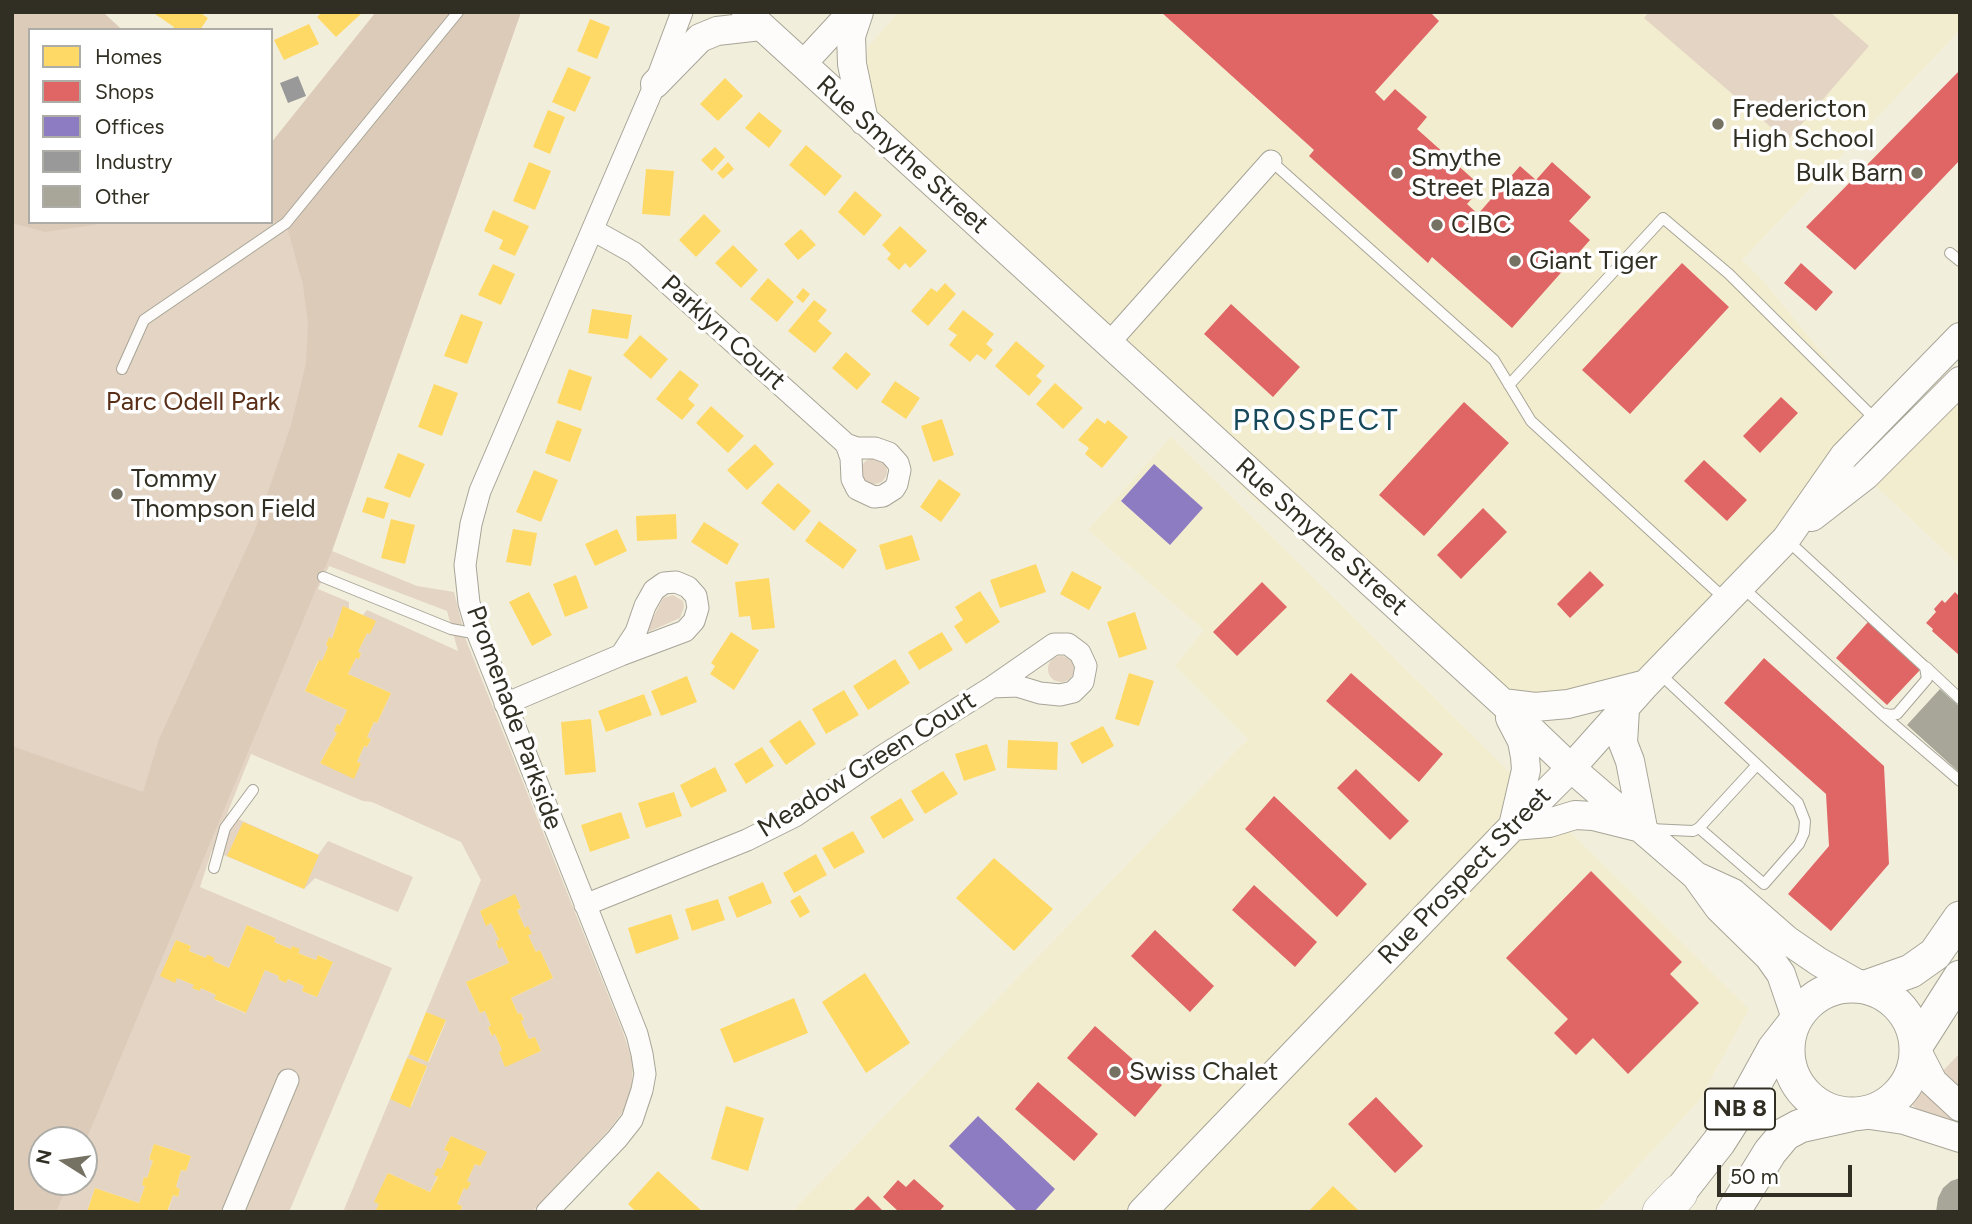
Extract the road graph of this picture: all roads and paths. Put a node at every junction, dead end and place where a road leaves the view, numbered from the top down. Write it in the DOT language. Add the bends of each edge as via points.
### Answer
graph roads {
  1 [pos="458,12"];
  2 [pos="682,12"];
  3 [pos="851,12"];
  4 [pos="859,12"];
  5 [pos="757,17"];
  6 [pos="803,65"];
  7 [pos="654,84"];
  8 [pos="864,121"];
  9 [pos="1271,161"];
  10 [pos="593,230"];
  11 [pos="1950,253"];
  12 [pos="1960,261"];
  13 [pos="1960,337"];
  14 [pos="1109,343"];
  15 [pos="122,369"];
  16 [pos="1960,381"];
  17 [pos="1509,384"];
  18 [pos="1878,422"];
  19 [pos="846,444"];
  20 [pos="1786,539"];
  21 [pos="323,577"];
  22 [pos="1734,593"];
  23 [pos="478,634"];
  24 [pos="621,654"];
  25 [pos="1925,667"];
  26 [pos="1652,678"];
  27 [pos="992,687"];
  28 [pos="1960,699"];
  29 [pos="1503,703"];
  30 [pos="505,704"];
  31 [pos="1625,709"];
  32 [pos="1881,713"];
  33 [pos="1756,766"];
  34 [pos="1571,768"];
  35 [pos="1960,782"];
  36 [pos="253,790"];
  37 [pos="1513,826"];
  38 [pos="1643,828"];
  39 [pos="1699,828"];
  40 [pos="214,868"];
  41 [pos="1696,876"];
  42 [pos="585,905"];
  43 [pos="1960,918"];
  44 [pos="1960,977"];
  45 [pos="1865,987"];
  46 [pos="1796,1020"];
  47 [pos="1916,1048"];
  48 [pos="288,1080"];
  49 [pos="1960,1107"];
  50 [pos="1858,1114"];
  51 [pos="1960,1138"];
  52 [pos="1670,1202"];
  53 [pos="233,1212"];
  54 [pos="547,1212"];
  55 [pos="1142,1212"];
  56 [pos="1733,1212"];
  1 -- 15 [label="lane" via="286,223 144,320"];
  2 -- 7 [label="street, Promenade Parkside"];
  3 -- 6 [label="street"];
  4 -- 8 [label="main road" via="851,36 852,64"];
  5 -- 6 [label="main road, Rue Smythe Street"];
  5 -- 7 [label="main road" via="700,37"];
  6 -- 8 [label="main road, Rue Smythe Street"];
  7 -- 10 [label="street, Promenade Parkside"];
  8 -- 14 [label="main road, Rue Smythe Street"];
  9 -- 14 [label="street"];
  9 -- 17 [label="lane" via="1494,360"];
  10 -- 19 [label="street, Parklyn Court" via="634,253"];
  10 -- 23 [label="street, Promenade Parkside" via="471,524 465,565"];
  11 -- 12 [label="lane"];
  13 -- 18 [label="main road, Rue Prospect Street"];
  14 -- 29 [label="main road, Rue Smythe Street"];
  16 -- 20 [label="main road, Rue Prospect Street" via="1865,476"];
  17 -- 18 [label="lane" via="1663,218 1729,274"];
  17 -- 22 [label="lane" via="1531,421"];
  18 -- 20 [label="main road, Rue Prospect Street" via="1844,456"];
  20 -- 22 [label="main road, Rue Prospect Street"];
  20 -- 25 [label="lane"];
  21 -- 23 [label="lane" via="451,629"];
  22 -- 26 [label="main road, Rue Prospect Street"];
  22 -- 32 [label="lane"];
  23 -- 30 [label="street, Promenade Parkside"];
  24 -- 30 [label="street"];
  25 -- 28 [label="lane"];
  25 -- 32 [label="lane" via="1927,679 1897,714"];
  26 -- 29 [label="main road" via="1567,704"];
  26 -- 31 [label="main road, Rue Prospect Street"];
  26 -- 33 [label="lane"];
  27 -- 42 [label="street, Meadow Green Court" via="795,816"];
  29 -- 34 [label="main road, Rue Smythe Street"];
  29 -- 37 [label="main road" via="1525,757"];
  30 -- 42 [label="street, Promenade Parkside"];
  31 -- 34 [label="main road, Rue Prospect Street"];
  31 -- 38 [label="main road" via="1623,743"];
  32 -- 35 [label="lane"];
  33 -- 39 [label="lane"];
  33 -- 39 [label="lane" via="1797,803 1805,821 1799,844 1764,884"];
  34 -- 37 [label="main road, Rue Prospect Street"];
  34 -- 38 [label="main road, Rue Smythe Street"];
  36 -- 40 [label="lane" via="225,828"];
  37 -- 38 [label="main road" via="1593,816"];
  37 -- 55 [label="main road, Rue Prospect Street"];
  38 -- 39 [label="lane"];
  38 -- 41 [label="main road, Rue Smythe Street"];
  41 -- 45 [label="main road, Rue Smythe Street" via="1733,893 1787,940"];
  41 -- 46 [label="main road, Rue Smythe Street" via="1719,908 1781,974"];
  42 -- 54 [label="street, Promenade Parkside" via="637,1034 645,1074 632,1120"];
  43 -- 45 [label="highway" via="1935,954 1912,971"];
  44 -- 47 [label="highway"];
  45 -- 46 [label="highway" via="1826,991 1809,1002"];
  45 -- 47 [label="highway" via="1885,995 1901,1009 1912,1026"];
  46 -- 50 [label="highway" via="1789,1038 1794,1078 1806,1095 1823,1107"];
  46 -- 52 [label="highway, NB 8" via="1719,1142"];
  47 -- 49 [label="main road" via="1933,1082"];
  47 -- 50 [label="highway" via="1908,1083 1896,1097 1880,1108"];
  48 -- 53 [label="street"];
  50 -- 51 [label="main road" via="1904,1120"];
  50 -- 56 [label="highway, NB 8" via="1800,1126 1785,1134"];
}
